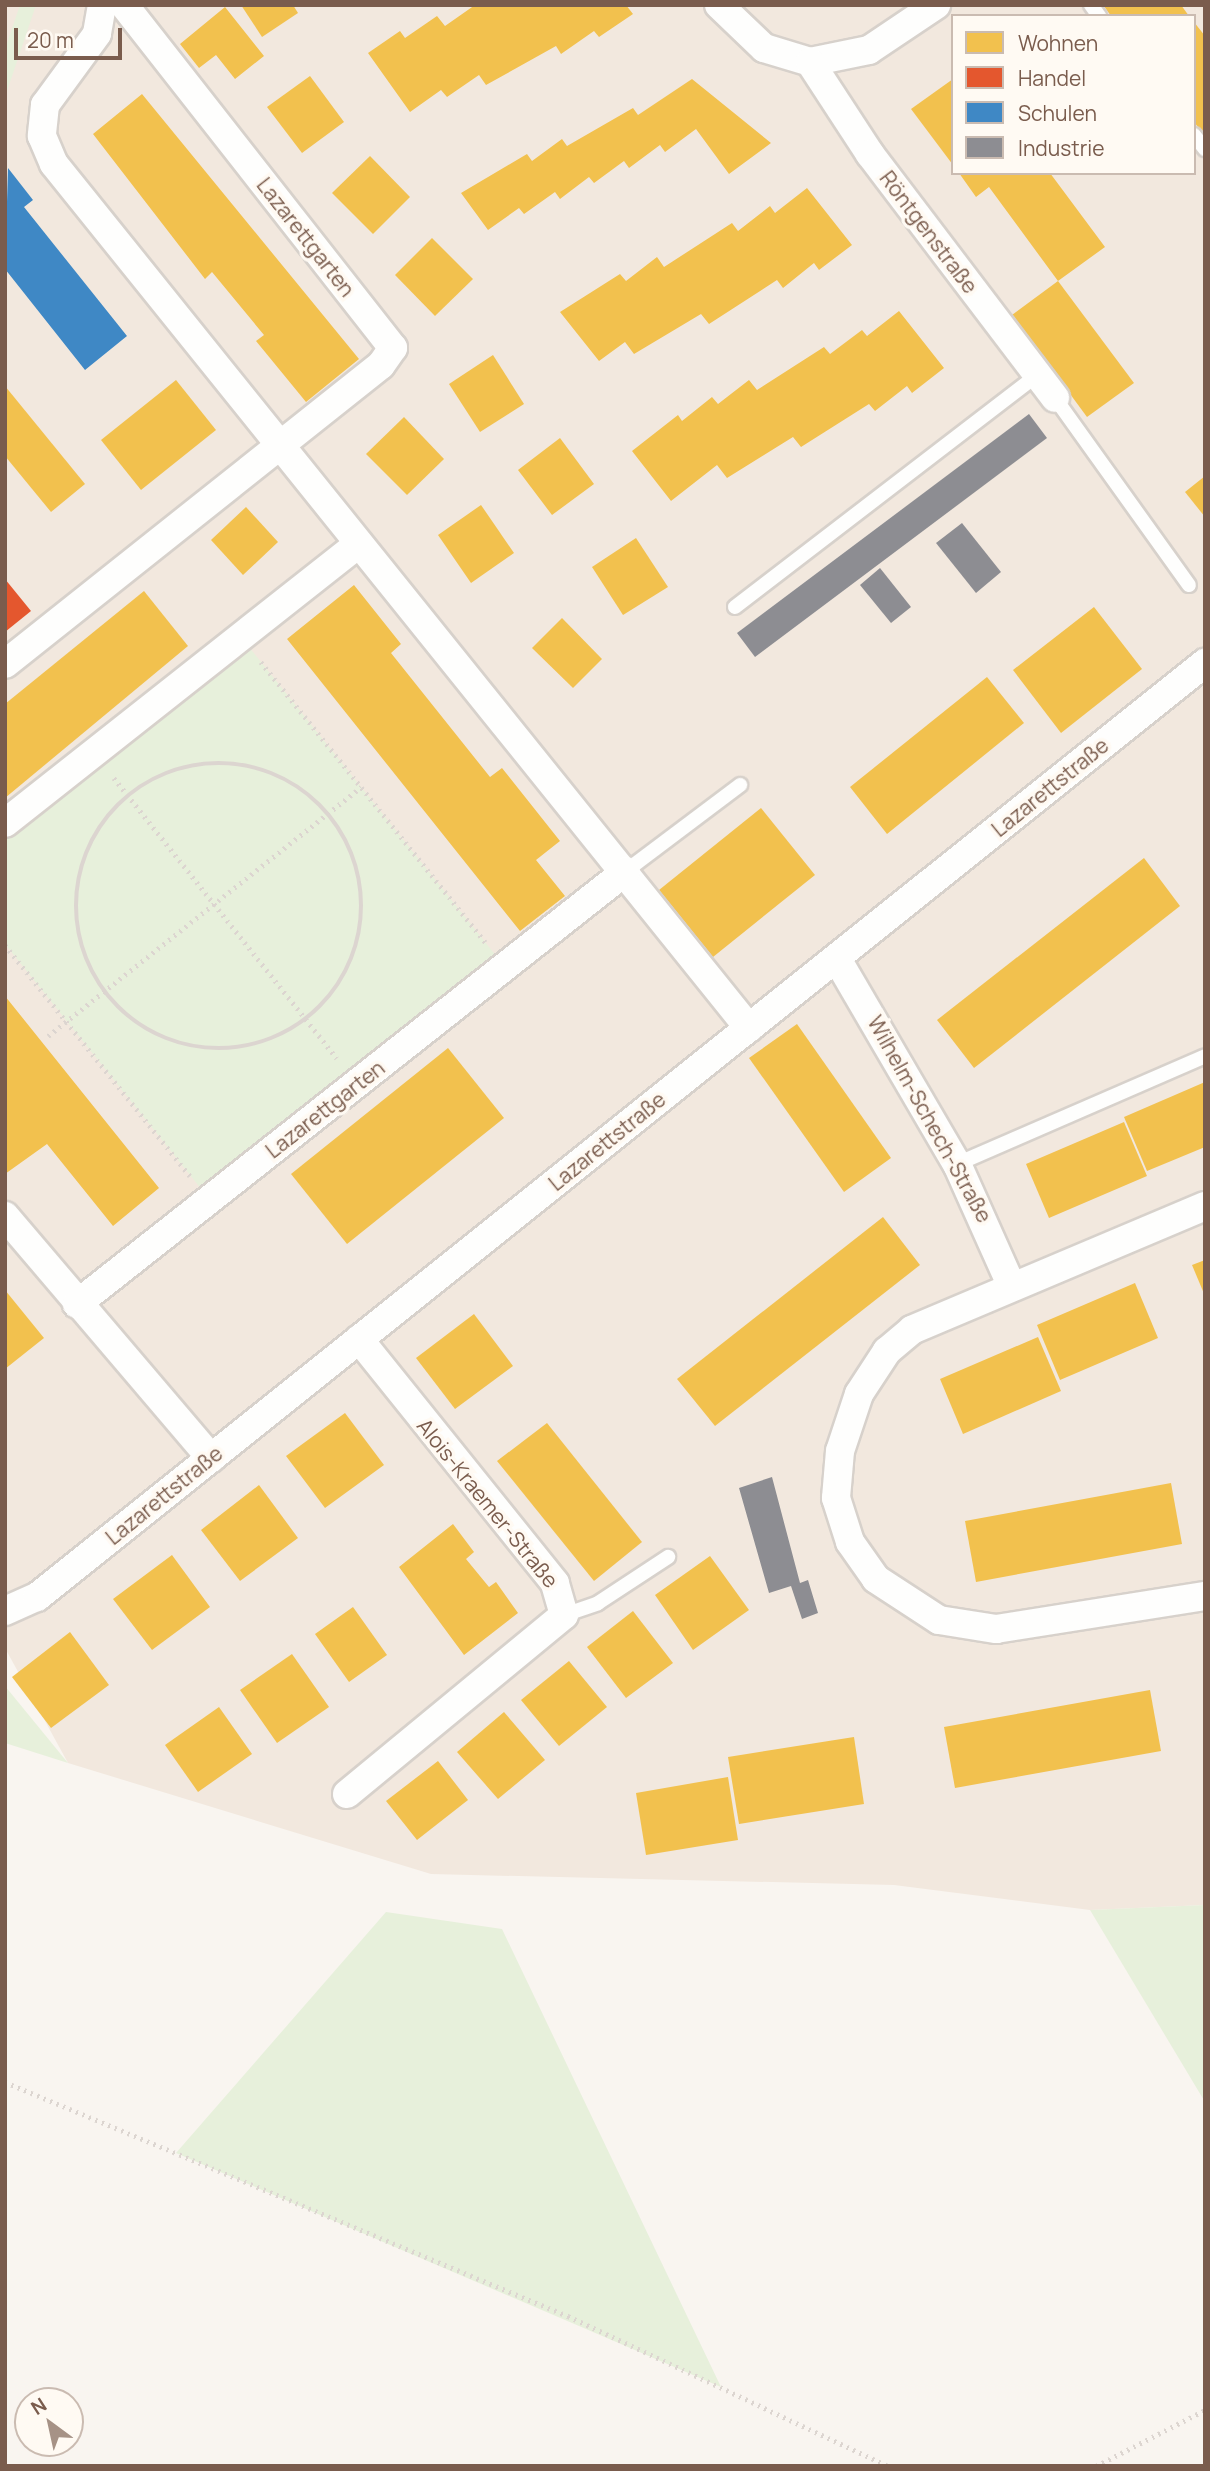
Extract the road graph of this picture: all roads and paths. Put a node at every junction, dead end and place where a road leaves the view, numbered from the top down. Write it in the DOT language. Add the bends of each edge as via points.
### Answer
graph roads {
  1 [pos="102,5"];
  2 [pos="124,5"];
  3 [pos="719,5"];
  4 [pos="936,5"];
  5 [pos="810,62"];
  6 [pos="1037,375"];
  7 [pos="1055,398"];
  8 [pos="276,446"];
  9 [pos="356,546"];
  10 [pos="1189,585"];
  11 [pos="735,607"];
  12 [pos="241,637"];
  13 [pos="1205,663"];
  14 [pos="5,664"];
  15 [pos="94,754"];
  16 [pos="740,785"];
  17 [pos="361,787"];
  18 [pos="128,796"];
  19 [pos="328,814"];
  20 [pos="5,823"];
  21 [pos="626,872"];
  22 [pos="214,904"];
  23 [pos="5,944"];
  24 [pos="837,958"];
  25 [pos="505,967"];
  26 [pos="104,992"];
  27 [pos="307,1021"];
  28 [pos="67,1022"];
  29 [pos="750,1028"];
  30 [pos="48,1036"];
  31 [pos="1205,1056"];
  32 [pos="358,1084"];
  33 [pos="957,1164"];
  34 [pos="209,1200"];
  35 [pos="1205,1206"];
  36 [pos="5,1216"];
  37 [pos="1011,1285"];
  38 [pos="77,1304"];
  39 [pos="359,1339"];
  40 [pos="211,1458"];
  41 [pos="668,1557"];
  42 [pos="1205,1596"];
  43 [pos="5,1611"];
  44 [pos="564,1615"];
  45 [pos="347,1794"];
  46 [pos="5,2082"];
  47 [pos="1205,2410"];
  48 [pos="888,2466"];
  49 [pos="1096,2466"];
  1 -- 8 [label="street" via="97,34 45,105 46,149"];
  2 -- 8 [label="street, Lazarettgarten" via="393,348 381,365"];
  3 -- 5 [label="street" via="764,48"];
  4 -- 5 [label="street" via="869,50"];
  5 -- 6 [label="street, Röntgenstraße" via="870,154"];
  6 -- 7 [label="street, Röntgenstraße"];
  6 -- 11 [label="lane"];
  7 -- 10 [label="lane"];
  8 -- 9 [label="street"];
  8 -- 14 [label="street, Lazarettgarten"];
  9 -- 12 [label="street"];
  9 -- 21 [label="street"];
  12 -- 15 [label="street"];
  12 -- 17 [label="path"];
  13 -- 24 [label="street, Lazarettstraße"];
  15 -- 18 [label="path"];
  15 -- 20 [label="street"];
  16 -- 21 [label="lane"];
  17 -- 19 [label="path"];
  17 -- 25 [label="path"];
  18 -- 19 [label="path" via="162,775 203,763 246,765 287,779"];
  18 -- 22 [label="path"];
  18 -- 26 [label="path" via="97,830 80,870 75,912 83,954"];
  19 -- 22 [label="path"];
  19 -- 27 [label="path" via="347,839 361,879 363,921 352,963"];
  21 -- 25 [label="street, Lazarettgarten"];
  21 -- 29 [label="street"];
  22 -- 26 [label="path"];
  22 -- 27 [label="path"];
  23 -- 28 [label="path"];
  24 -- 29 [label="street, Lazarettstraße"];
  24 -- 33 [label="street, Wilhelm-Schech-Straße"];
  25 -- 32 [label="street, Lazarettgarten"];
  26 -- 27 [label="path" via="134,1023 172,1042 215,1051 257,1045"];
  26 -- 28 [label="path"];
  27 -- 32 [label="path"];
  28 -- 30 [label="path"];
  28 -- 34 [label="path"];
  29 -- 39 [label="street, Lazarettstraße"];
  31 -- 33 [label="lane"];
  32 -- 34 [label="street, Lazarettgarten"];
  33 -- 37 [label="street, Wilhelm-Schech-Straße"];
  34 -- 38 [label="street, Lazarettgarten"];
  35 -- 37 [label="street"];
  36 -- 38 [label="street"];
  37 -- 42 [label="street" via="912,1330 868,1375 851,1413 836,1476 841,1520 861,1560 895,1596 939,1620 996,1629"];
  38 -- 40 [label="street"];
  39 -- 40 [label="street, Lazarettstraße"];
  39 -- 44 [label="street, Alois-Kraemer-Straße" via="555,1583"];
  40 -- 43 [label="street, Lazarettstraße" via="37,1597"];
  41 -- 44 [label="lane" via="598,1603"];
  44 -- 45 [label="street, Alois-Kraemer-Straße"];
  46 -- 48 [label="path" via="568,2316"];
  47 -- 49 [label="path"];
}
